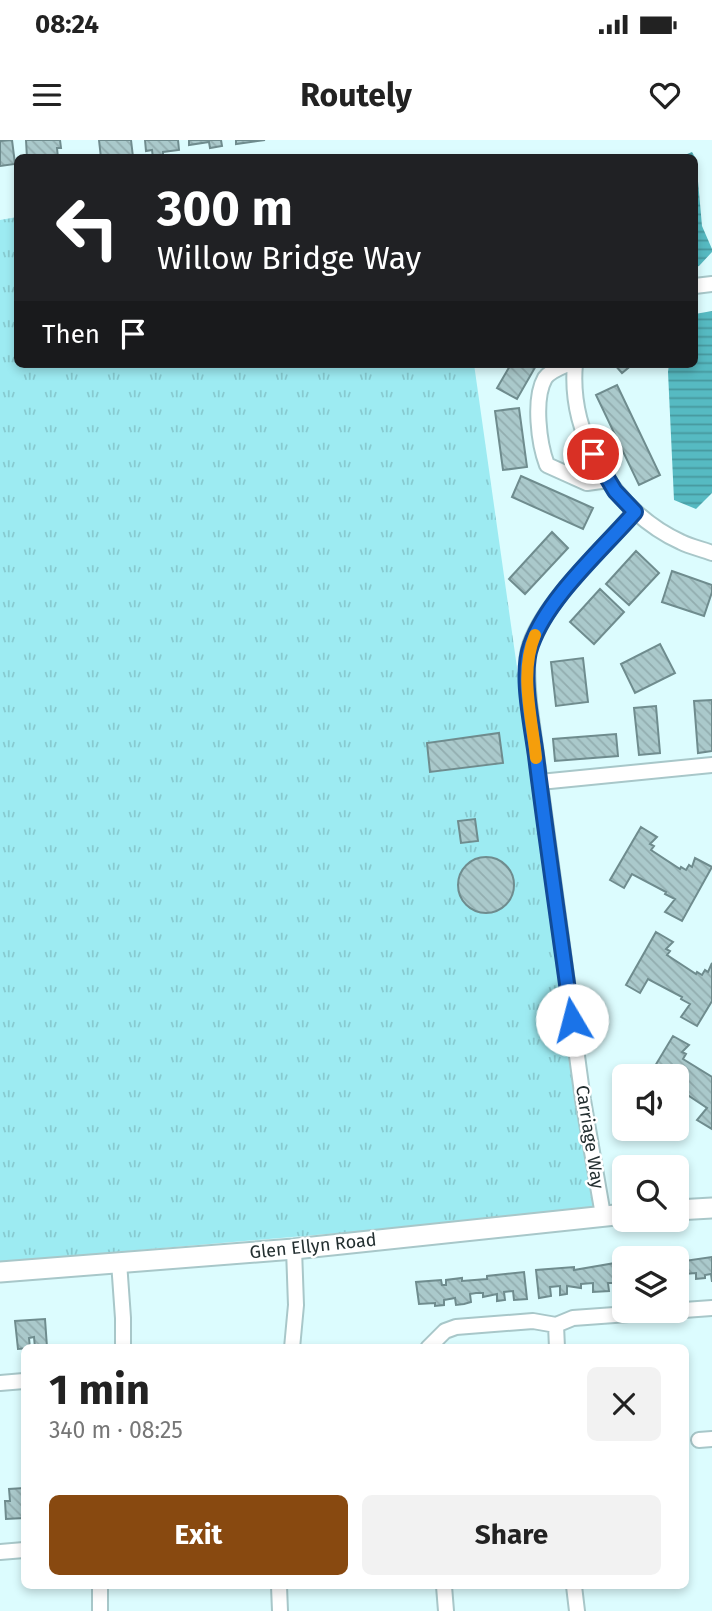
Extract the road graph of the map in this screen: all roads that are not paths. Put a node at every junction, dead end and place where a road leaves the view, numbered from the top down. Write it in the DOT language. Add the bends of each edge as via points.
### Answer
graph roads {
  1 [pos="557,368"];
  2 [pos="575,368"];
  3 [pos="608,480"];
  4 [pos="635,512"];
  5 [pos="712,553"];
  6 [pos="712,765"];
  7 [pos="540,782"];
  8 [pos="712,1208"];
  9 [pos="689,1209"];
  10 [pos="603,1215"];
  11 [pos="612,1215"];
  12 [pos="294,1249"];
  13 [pos="118,1262"];
  14 [pos="0,1272"];
  15 [pos="712,1308"];
  16 [pos="556,1325"];
  17 [pos="123,1344"];
  18 [pos="292,1344"];
  19 [pos="431,1344"];
  20 [pos="557,1344"];
  21 [pos="21,1381"];
  22 [pos="0,1384"];
  23 [pos="21,1550"];
  24 [pos="0,1552"];
  25 [pos="100,1589"];
  26 [pos="279,1589"];
  27 [pos="444,1589"];
  28 [pos="574,1589"];
  29 [pos="100,1611"];
  30 [pos="280,1611"];
  31 [pos="446,1611"];
  32 [pos="577,1611"];
  1 -- 3 [label="street" via="545,378 537,411 547,465 587,483"];
  2 -- 3 [label="street" via="583,430"];
  3 -- 4 [label="street"];
  4 -- 5 [label="street" via="676,539"];
  4 -- 7 [label="street, Carriage Way" via="552,604 529,649 528,693"];
  6 -- 7 [label="street"];
  7 -- 10 [label="street, Carriage Way"];
  8 -- 9 [label="street"];
  10 -- 11 [label="street, Glen Ellyn Road"];
  10 -- 12 [label="street, Glen Ellyn Road"];
  12 -- 13 [label="street, Glen Ellyn Road"];
  12 -- 18 [label="street"];
  13 -- 14 [label="street, Glen Ellyn Road"];
  13 -- 17 [label="street"];
  15 -- 16 [label="street" via="573,1318"];
  16 -- 19 [label="street" via="533,1321 456,1327"];
  16 -- 20 [label="street"];
  21 -- 22 [label="street"];
  23 -- 24 [label="street"];
  25 -- 29 [label="street"];
  26 -- 30 [label="street"];
  27 -- 31 [label="street"];
  28 -- 32 [label="street"];
}
